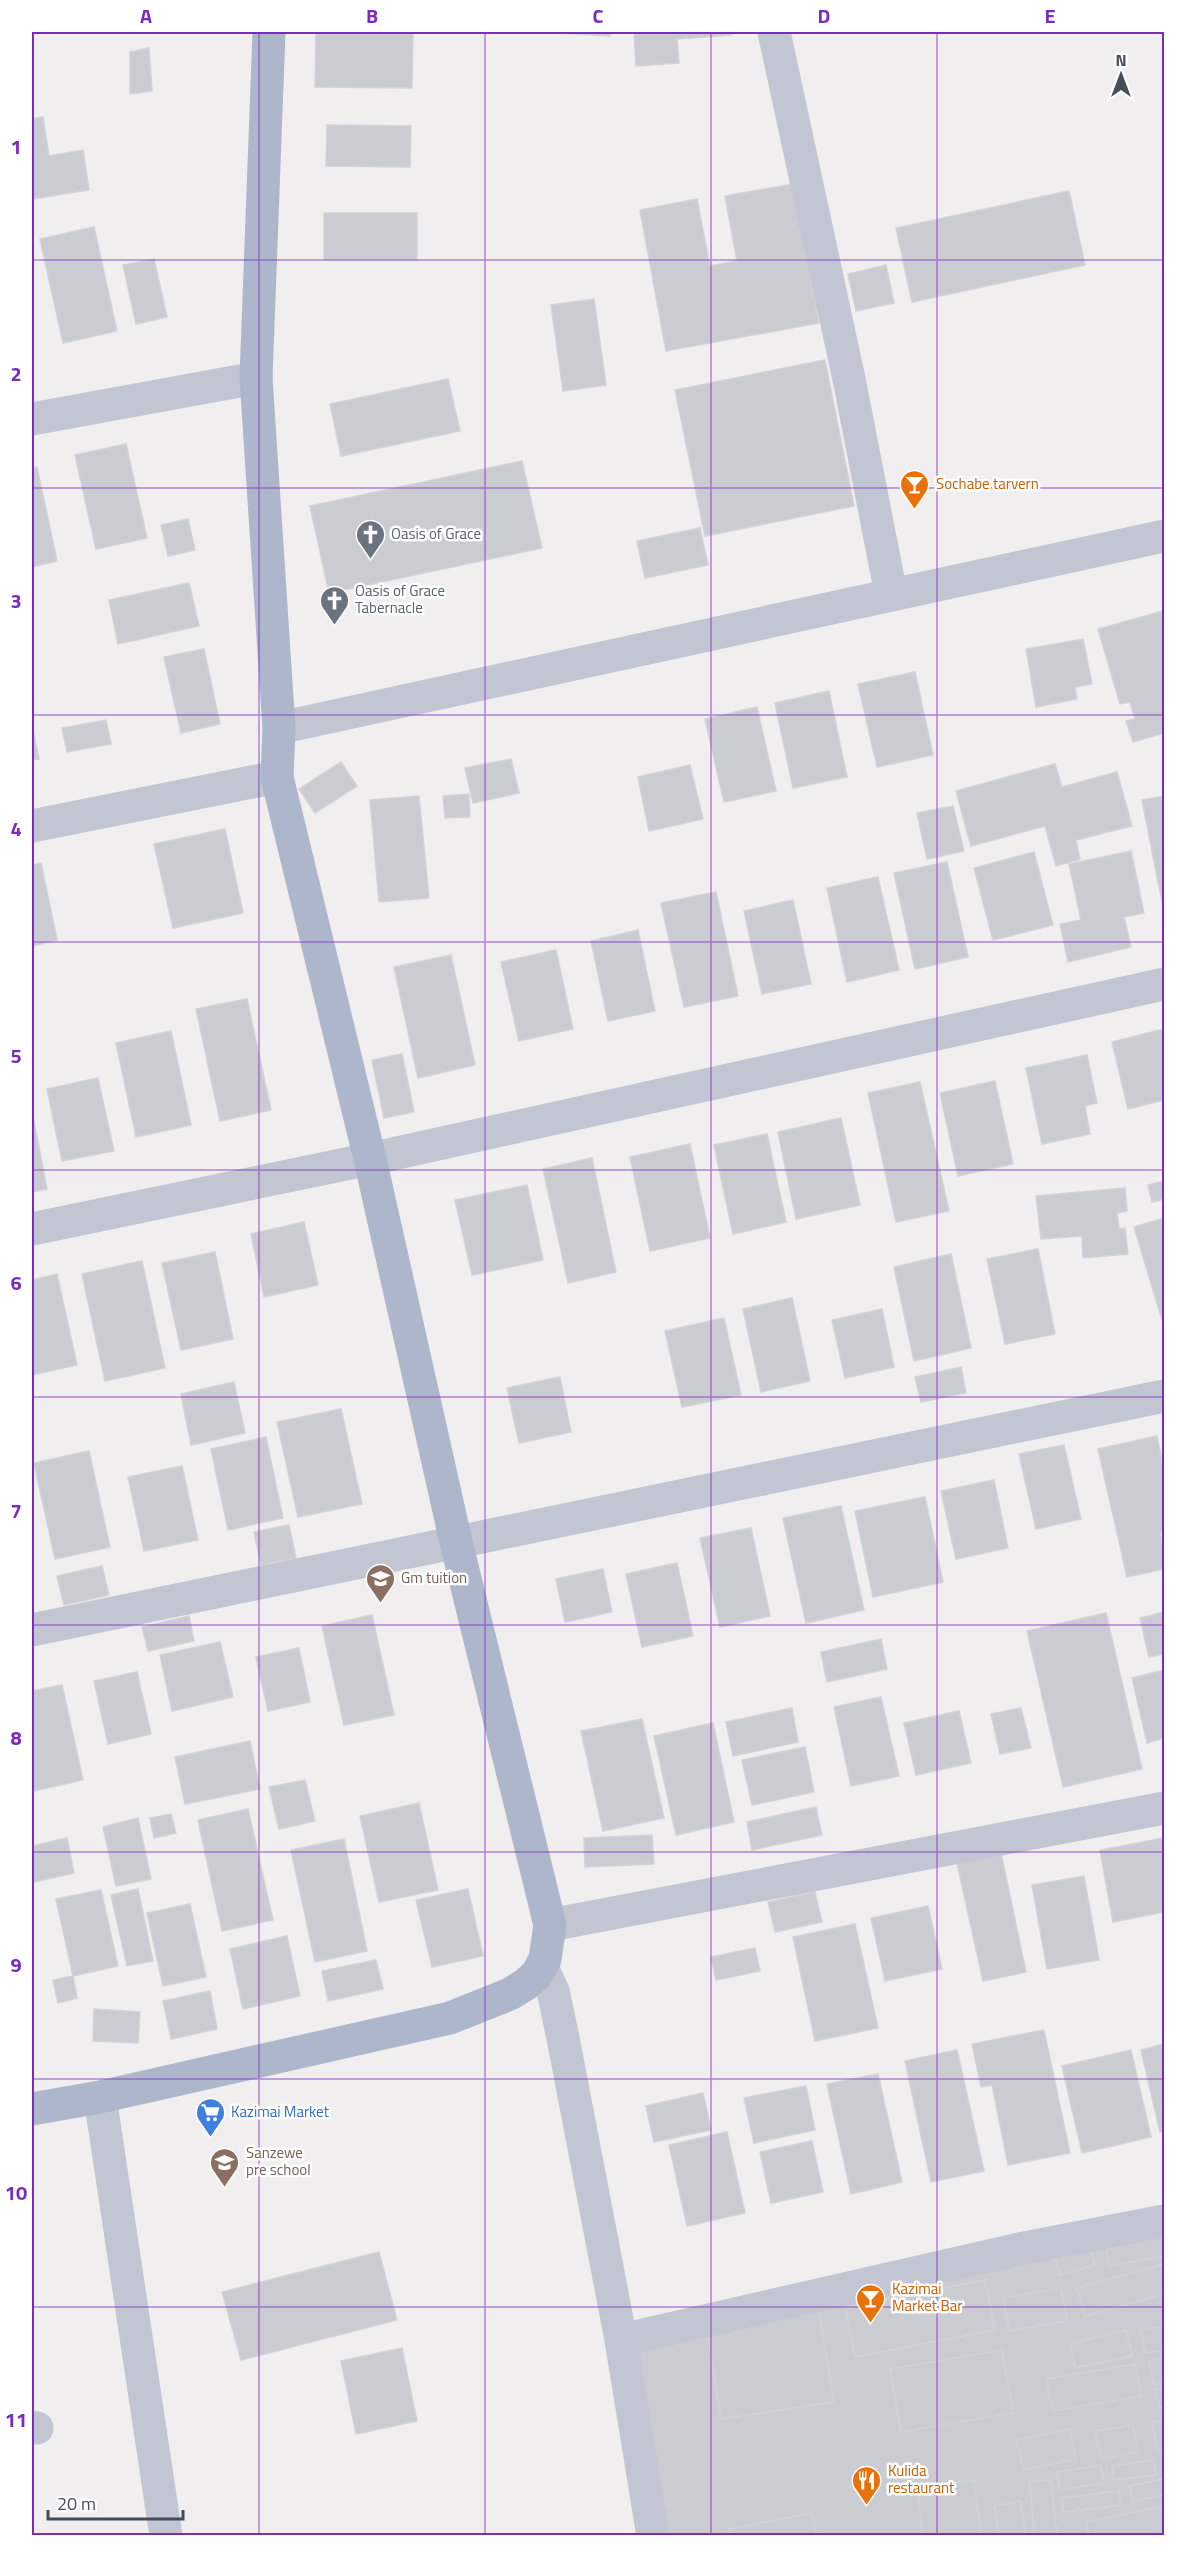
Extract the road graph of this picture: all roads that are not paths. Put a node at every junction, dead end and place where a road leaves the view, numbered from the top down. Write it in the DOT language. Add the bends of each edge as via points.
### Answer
graph roads {
  1 [pos="269,32"];
  2 [pos="774,32"];
  3 [pos="256,378"];
  4 [pos="32,419"];
  5 [pos="1164,536"];
  6 [pos="891,594"];
  7 [pos="279,728"];
  8 [pos="277,777"];
  9 [pos="32,826"];
  10 [pos="1164,984"];
  11 [pos="370,1159"];
  12 [pos="32,1229"];
  13 [pos="1164,1396"];
  14 [pos="456,1542"];
  15 [pos="32,1630"];
  16 [pos="1164,1808"];
  17 [pos="550,1925"];
  18 [pos="542,1967"];
  19 [pos="100,2097"];
  20 [pos="32,2109"];
  21 [pos="1164,2221"];
  22 [pos="621,2340"];
  23 [pos="166,2535"];
  24 [pos="653,2535"];
  1 -- 3 [label="main road"];
  2 -- 6 [label="street"];
  3 -- 4 [label="street"];
  3 -- 7 [label="main road"];
  5 -- 6 [label="street"];
  6 -- 7 [label="street"];
  7 -- 8 [label="main road"];
  8 -- 9 [label="street"];
  8 -- 11 [label="main road"];
  10 -- 11 [label="street"];
  11 -- 12 [label="street"];
  11 -- 14 [label="main road"];
  13 -- 14 [label="street"];
  14 -- 15 [label="street"];
  14 -- 17 [label="main road"];
  16 -- 17 [label="street"];
  17 -- 18 [label="main road"];
  18 -- 19 [label="main road" via="510,1994 450,2018"];
  18 -- 22 [label="street" via="553,1991 563,2038"];
  19 -- 20 [label="main road"];
  19 -- 23 [label="street"];
  21 -- 22 [label="street" via="1019,2249"];
  22 -- 24 [label="street"];
}
